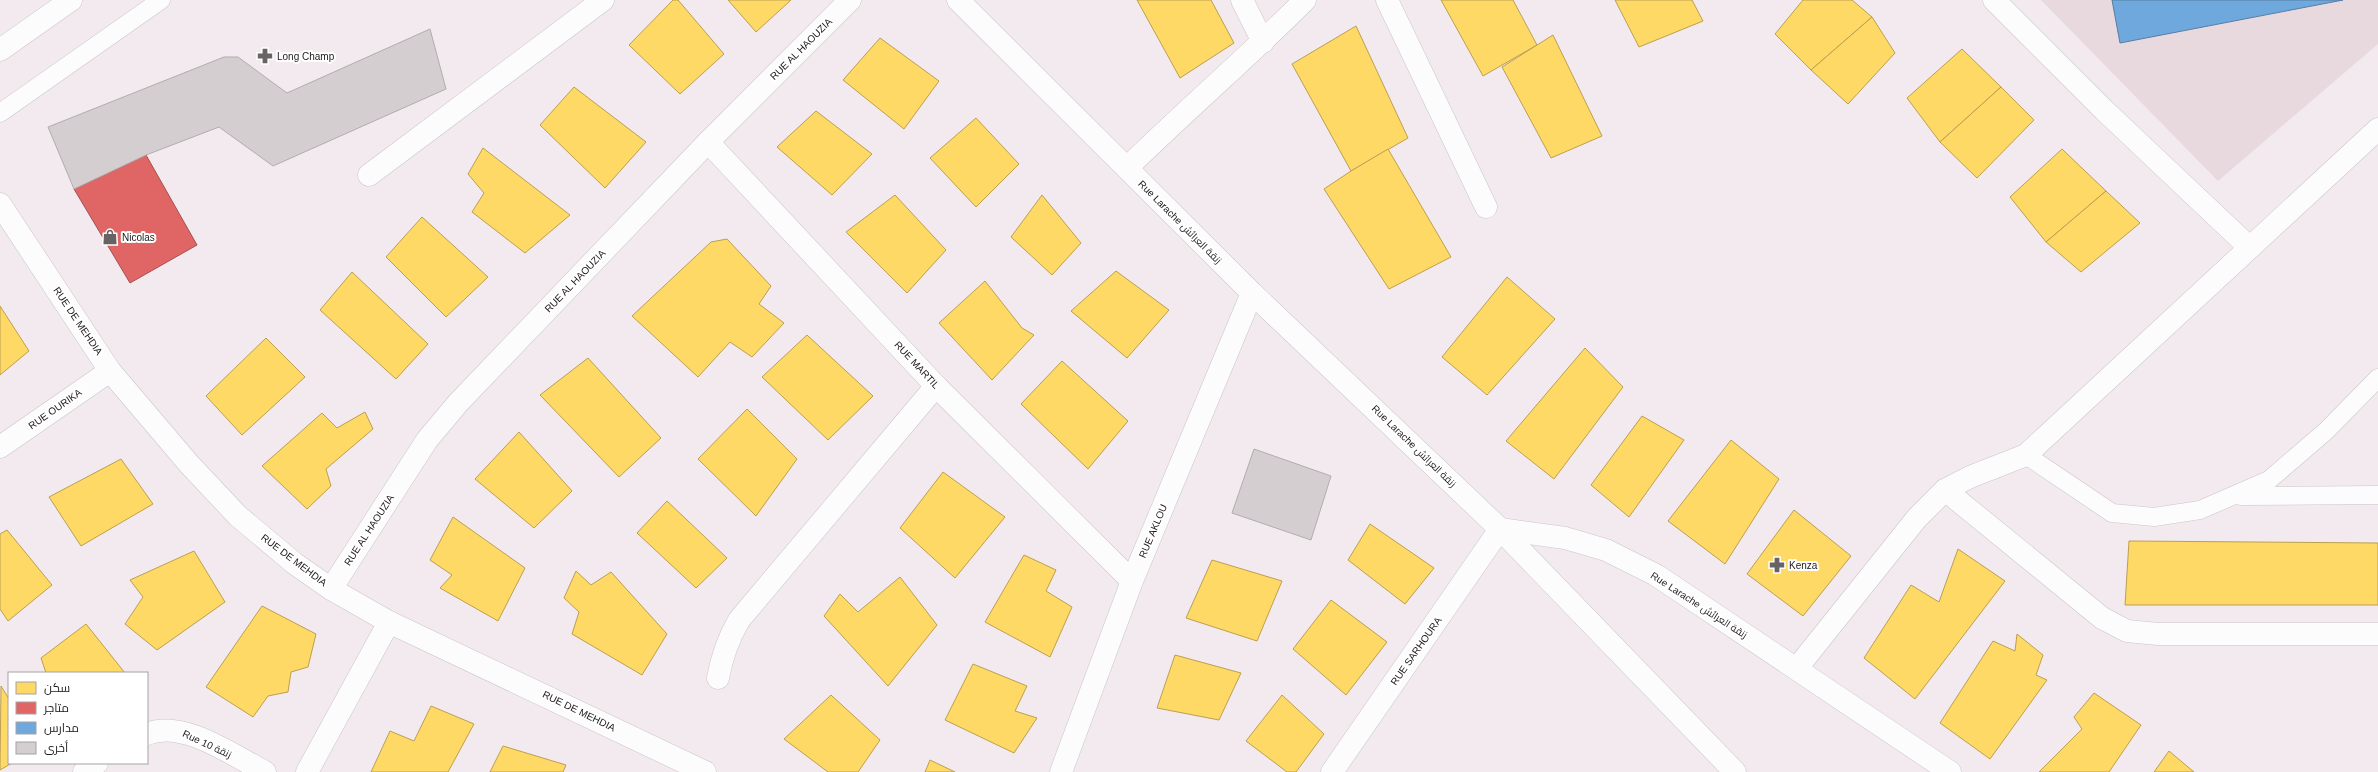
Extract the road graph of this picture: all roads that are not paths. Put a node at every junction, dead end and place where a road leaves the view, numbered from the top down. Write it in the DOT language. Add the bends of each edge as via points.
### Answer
graph roads {
  1 [pos="71,0"];
  2 [pos="161,0"];
  3 [pos="603,0"];
  4 [pos="850,0"];
  5 [pos="958,0"];
  6 [pos="1242,0"];
  7 [pos="1305,0"];
  8 [pos="1387,0"];
  9 [pos="1994,0"];
  10 [pos="1263,42"];
  11 [pos="0,50"];
  12 [pos="0,113"];
  13 [pos="2378,129"];
  14 [pos="708,142"];
  15 [pos="1127,168"];
  16 [pos="369,175"];
  17 [pos="0,204"];
  18 [pos="1486,207"];
  19 [pos="2249,247"];
  20 [pos="1252,293"];
  21 [pos="110,371"];
  22 [pos="2378,378"];
  23 [pos="936,386"];
  24 [pos="0,447"];
  25 [pos="2026,455"];
  26 [pos="1945,490"];
  27 [pos="2378,495"];
  28 [pos="2237,496"];
  29 [pos="1500,529"];
  30 [pos="1132,581"];
  31 [pos="331,589"];
  32 [pos="389,622"];
  33 [pos="2378,634"];
  34 [pos="1797,668"];
  35 [pos="718,678"];
  36 [pos="148,734"];
  37 [pos="96,764"];
  38 [pos="84,772"];
  39 [pos="265,772"];
  40 [pos="307,772"];
  41 [pos="706,772"];
  42 [pos="1061,772"];
  43 [pos="1332,772"];
  44 [pos="1735,772"];
  45 [pos="1950,772"];
  1 -- 11 [label="street"];
  2 -- 12 [label="lane"];
  3 -- 16 [label="street"];
  4 -- 14 [label="street, RUE AL HAOUZIA"];
  5 -- 15 [label="street, Rue Larache زنقة العرائش"];
  6 -- 10 [label="street"];
  7 -- 10 [label="street"];
  8 -- 18 [label="street"];
  9 -- 19 [label="street" via="2104,110"];
  10 -- 15 [label="street" via="1183,113"];
  13 -- 19 [label="street"];
  14 -- 23 [label="street, RUE MARTIL"];
  14 -- 31 [label="street, RUE AL HAOUZIA" via="458,403 427,440"];
  15 -- 20 [label="street, Rue Larache زنقة العرائش"];
  17 -- 21 [label="street, RUE DE MEHDIA"];
  19 -- 25 [label="street"];
  20 -- 29 [label="street, Rue Larache زنقة العرائش"];
  20 -- 30 [label="street, RUE AKLOU"];
  21 -- 24 [label="street, RUE OURIKA"];
  21 -- 31 [label="street, RUE DE MEHDIA" via="189,464 238,516 294,563"];
  22 -- 28 [label="lane" via="2326,431 2270,480"];
  23 -- 30 [label="street, RUE MARTIL"];
  23 -- 35 [label="street" via="739,620 728,639"];
  25 -- 26 [label="street" via="1970,477"];
  25 -- 28 [label="lane" via="2112,513 2154,517 2200,510"];
  26 -- 33 [label="street" via="2102,618 2127,631 2158,634"];
  26 -- 34 [label="street" via="1917,518"];
  27 -- 28 [label="lane"];
  29 -- 34 [label="street, Rue Larache زنقة العرائش" via="1565,538 1606,550 1656,575"];
  29 -- 43 [label="street, RUE SARHOURA"];
  29 -- 44 [label="street"];
  30 -- 42 [label="street, RUE AKLOU"];
  31 -- 32 [label="street, RUE DE MEHDIA"];
  32 -- 40 [label="street"];
  32 -- 41 [label="street, RUE DE MEHDIA"];
  34 -- 45 [label="street, Rue Larache زنقة العرائش"];
  36 -- 39 [label="street, Rue 10 زنقة" via="176,730 205,741"];
  37 -- 38 [label="street"];
}
